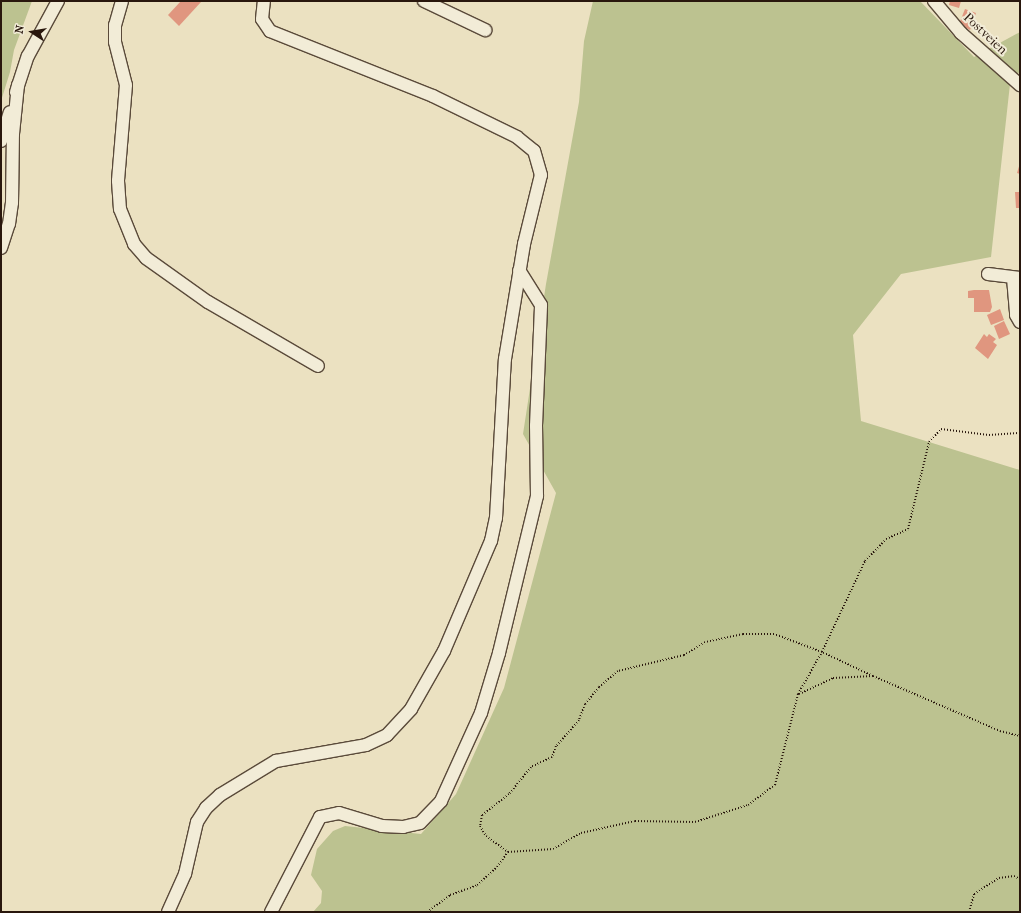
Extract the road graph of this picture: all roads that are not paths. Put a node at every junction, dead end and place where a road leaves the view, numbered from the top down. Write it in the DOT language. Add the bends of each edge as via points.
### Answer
graph roads {
  1 [pos="58,1"];
  2 [pos="122,1"];
  3 [pos="264,1"];
  4 [pos="424,1"];
  5 [pos="934,1"];
  6 [pos="485,30"];
  7 [pos="1019,81"];
  8 [pos="18,85"];
  9 [pos="1,141"];
  10 [pos="1,248"];
  11 [pos="519,270"];
  12 [pos="988,274"];
  13 [pos="1016,278"];
  14 [pos="1020,322"];
  15 [pos="318,366"];
  16 [pos="168,912"];
  17 [pos="271,912"];
  1 -- 8 [label="street" via="28,56"];
  2 -- 15 [label="street" via="115,25 115,42 126,85 118,181 120,209 134,244 146,258 208,302"];
  3 -- 11 [label="street" via="262,19 270,31 433,96 517,136 534,151 540,163 540,181"];
  4 -- 6 [label="street"];
  5 -- 7 [label="street, Postveien" via="961,33"];
  8 -- 9 [label="street"];
  8 -- 10 [label="street" via="13,134 12,203 9,224"];
  11 -- 16 [label="street" via="501,399 496,518 476,578 444,651 422,691 398,725 377,741 276,761 220,795 206,808 197,822 185,874"];
  11 -- 17 [label="street" via="541,305 536,426 537,496 499,653 481,713 441,802 420,823 403,827 382,826 339,813 320,817"];
  12 -- 13 [label="street"];
  13 -- 14 [label="street" via="1016,315"];
}
